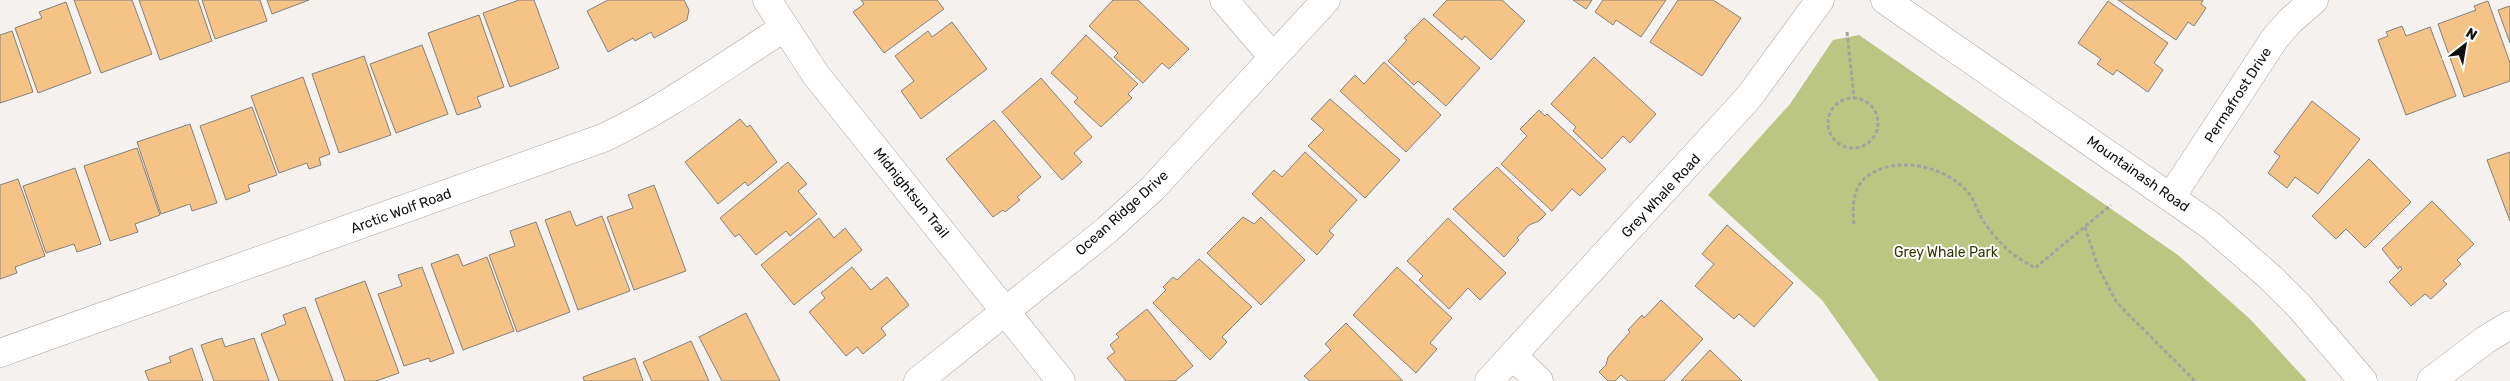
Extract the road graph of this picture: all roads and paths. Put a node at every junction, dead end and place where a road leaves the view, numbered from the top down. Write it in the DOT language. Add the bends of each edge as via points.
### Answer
graph roads {
  1 [pos="767,0"];
  2 [pos="1224,0"];
  3 [pos="1326,0"];
  4 [pos="1820,0"];
  5 [pos="1885,0"];
  6 [pos="2314,0"];
  7 [pos="784,28"];
  8 [pos="1847,32"];
  9 [pos="1272,56"];
  10 [pos="1854,98"];
  11 [pos="2171,197"];
  12 [pos="2111,205"];
  13 [pos="1854,224"];
  14 [pos="2085,227"];
  15 [pos="1005,312"];
  16 [pos="2510,326"];
  17 [pos="0,354"];
  18 [pos="1513,356"];
  19 [pos="918,381"];
  20 [pos="1061,381"];
  21 [pos="1489,381"];
  22 [pos="1538,381"];
  23 [pos="2194,381"];
  24 [pos="2363,381"];
  25 [pos="2431,381"];
  1 -- 7 [label="street, Midnightsun Trail"];
  2 -- 9 [label="street"];
  3 -- 9 [label="street, Ocean Ridge Drive"];
  4 -- 18 [label="street, Grey Whale Road" via="1749,97"];
  5 -- 11 [label="street, Mountainash Road"];
  6 -- 11 [label="street, Permafrost Drive" via="2275,38"];
  7 -- 15 [label="street, Midnightsun Trail" via="816,75"];
  7 -- 17 [label="street, Arctic Wolf Road" via="638,122 603,138"];
  8 -- 10 [label="path"];
  9 -- 15 [label="street, Ocean Ridge Drive" via="1153,188 1107,230"];
  10 -- 10 [label="path" via="1872,106 1878,122 1874,138 1861,148 1852,149 1837,143 1828,129 1827,120 1841,100"];
  11 -- 24 [label="street, Mountainash Road" via="2210,225 2271,278"];
  12 -- 14 [label="path"];
  13 -- 14 [label="path" via="1852,208 1864,176 1898,164 1932,171 1965,189 2005,248 2035,268"];
  14 -- 23 [label="path" via="2098,267 2117,304"];
  15 -- 19 [label="street, Ocean Ridge Drive"];
  15 -- 20 [label="street, Midnightsun Trail"];
  16 -- 25 [label="street" via="2485,340"];
  18 -- 21 [label="street, Grey Whale Road"];
  18 -- 22 [label="street"];
}
